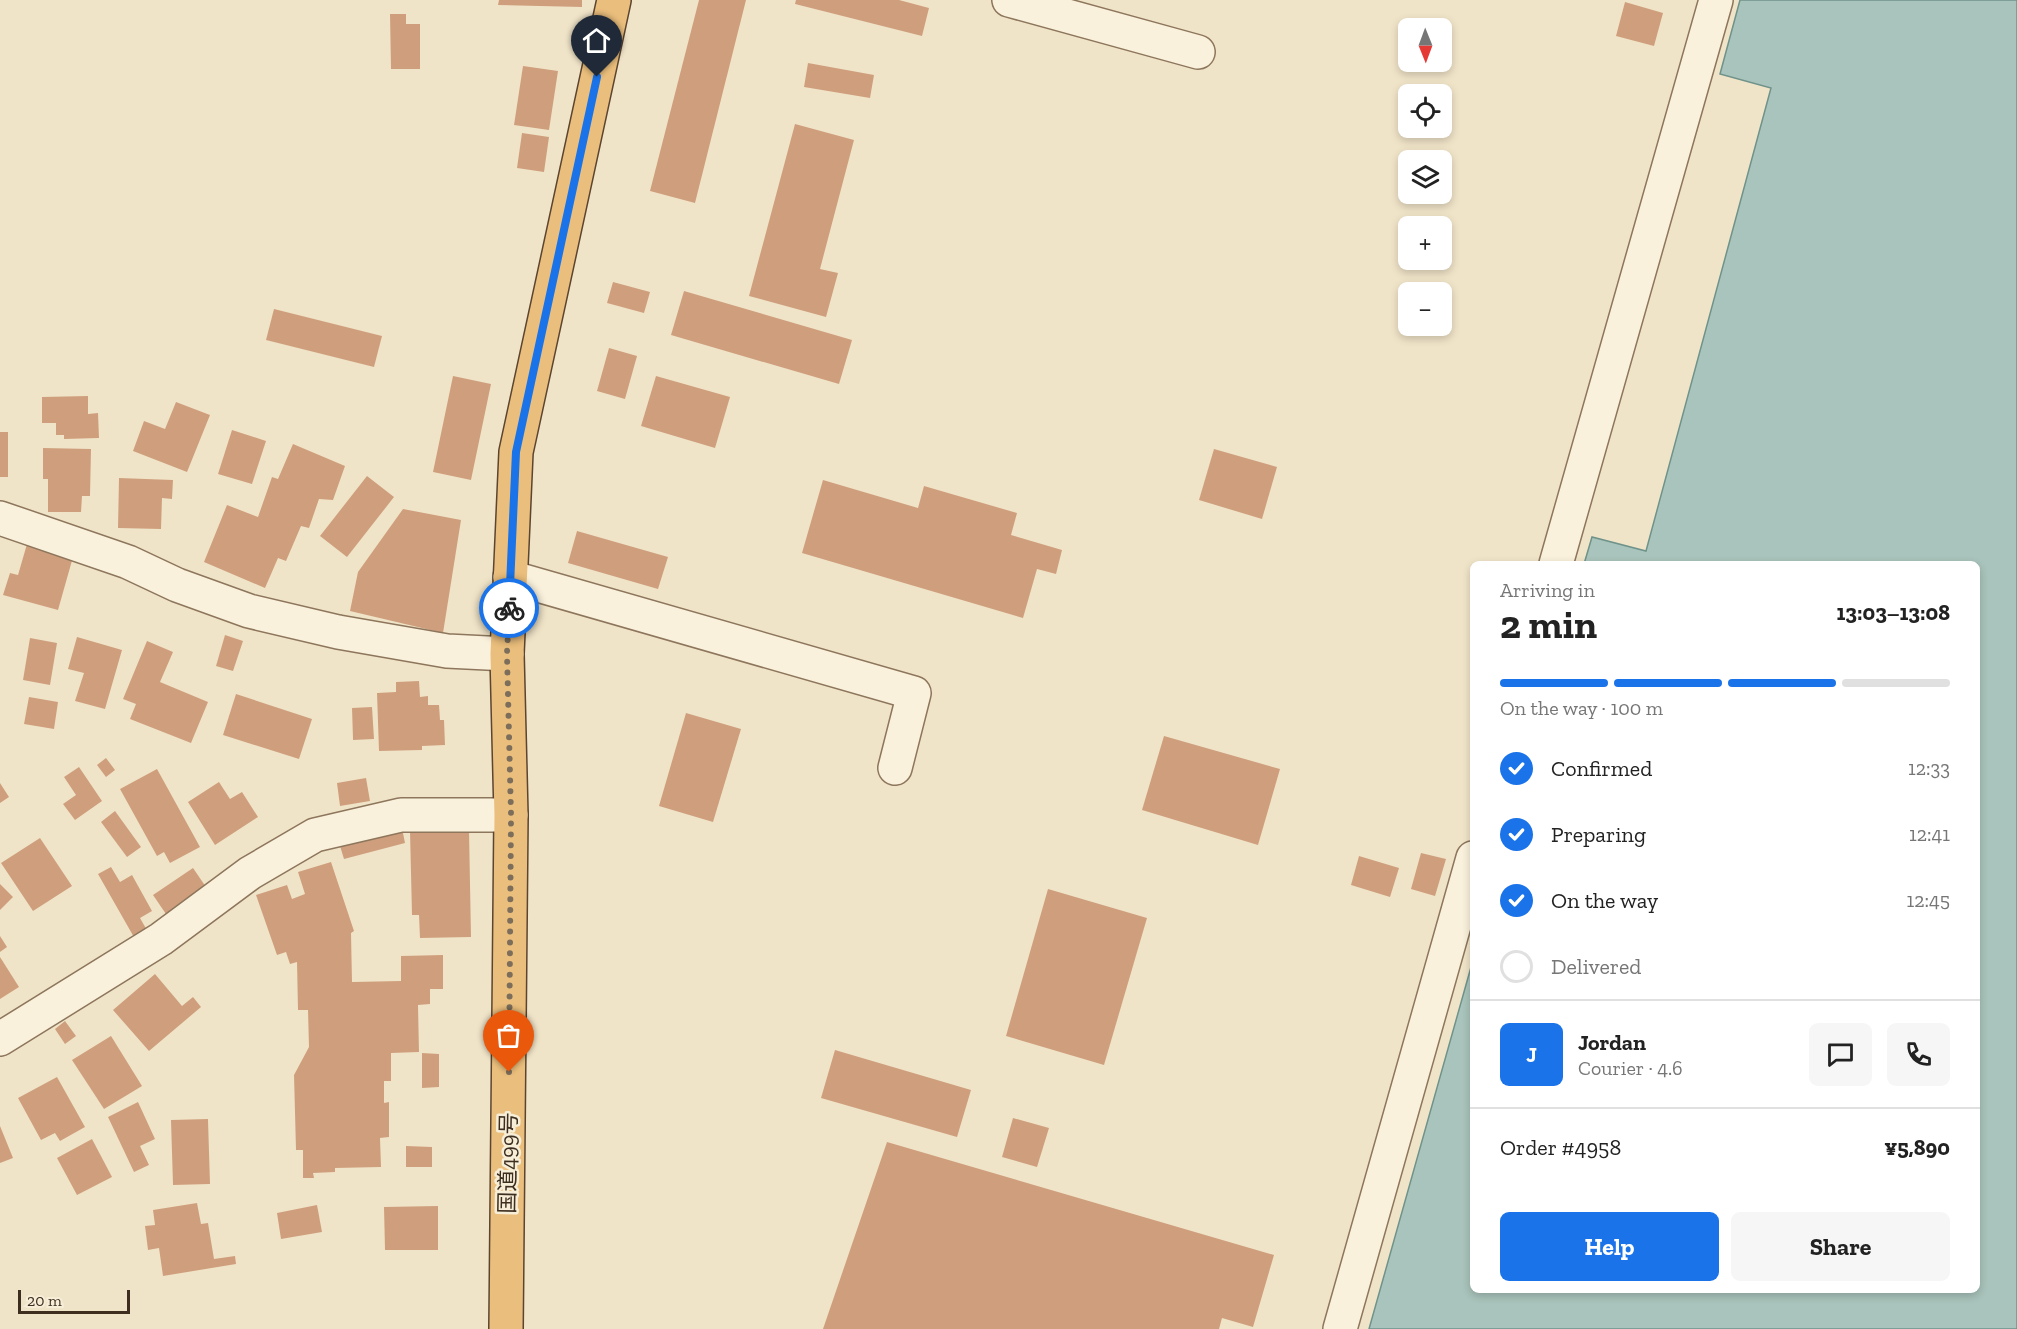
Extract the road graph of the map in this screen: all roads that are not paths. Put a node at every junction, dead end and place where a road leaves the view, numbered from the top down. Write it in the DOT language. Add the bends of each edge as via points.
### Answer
graph roads {
  1 [pos="614,0"];
  2 [pos="1009,0"];
  3 [pos="1716,0"];
  4 [pos="1198,52"];
  5 [pos="0,519"];
  6 [pos="1557,561"];
  7 [pos="510,577"];
  8 [pos="507,654"];
  9 [pos="895,768"];
  10 [pos="511,815"];
  11 [pos="1470,869"];
  12 [pos="0,1039"];
  13 [pos="506,1329"];
  14 [pos="1340,1329"];
  1 -- 7 [label="highway, 国道499号" via="516,452"];
  2 -- 4 [label="street"];
  3 -- 6 [label="street"];
  5 -- 8 [label="street" via="128,561 177,585 249,611 447,651"];
  7 -- 8 [label="highway, 国道499号"];
  7 -- 9 [label="street" via="914,693"];
  8 -- 10 [label="highway, 国道499号"];
  10 -- 12 [label="street" via="401,815 315,835 250,873 161,939"];
  10 -- 13 [label="highway, 国道499号"];
  11 -- 14 [label="street"];
}
